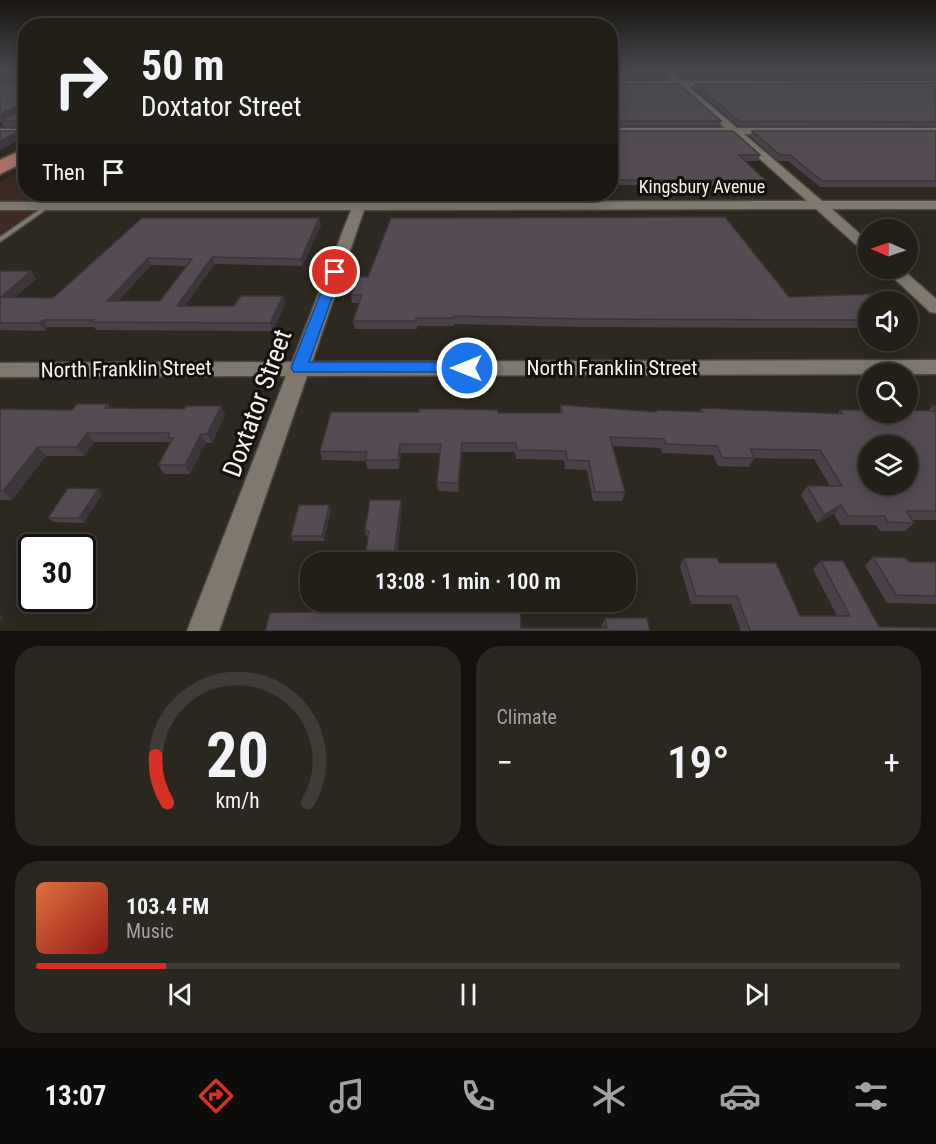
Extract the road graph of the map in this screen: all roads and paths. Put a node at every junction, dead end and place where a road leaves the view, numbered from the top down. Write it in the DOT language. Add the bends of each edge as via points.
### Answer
graph roads {
  1 [pos="698,99"];
  2 [pos="618,131"];
  3 [pos="735,131"];
  4 [pos="936,131"];
  5 [pos="0,132"];
  6 [pos="18,132"];
  7 [pos="18,158"];
  8 [pos="0,168"];
  9 [pos="55,201"];
  10 [pos="272,201"];
  11 [pos="360,201"];
  12 [pos="514,201"];
  13 [pos="819,205"];
  14 [pos="936,205"];
  15 [pos="0,206"];
  16 [pos="48,206"];
  17 [pos="858,239"];
  18 [pos="0,240"];
  19 [pos="903,279"];
  20 [pos="936,308"];
  21 [pos="936,367"];
  22 [pos="299,368"];
  23 [pos="0,370"];
  24 [pos="203,631"];
  1 -- 3 [label="street"];
  2 -- 3 [label="street"];
  3 -- 4 [label="street"];
  3 -- 13 [label="street"];
  5 -- 6 [label="street"];
  7 -- 8 [label="main road"];
  9 -- 16 [label="lane"];
  10 -- 16 [label="street, Kingsbury Avenue"];
  11 -- 22 [label="street, Doxtator Street"];
  12 -- 13 [label="street, Kingsbury Avenue"];
  13 -- 14 [label="street, Kingsbury Avenue"];
  13 -- 17 [label="street"];
  15 -- 16 [label="street, Kingsbury Avenue"];
  16 -- 18 [label="lane"];
  19 -- 20 [label="street"];
  21 -- 22 [label="street, North Franklin Street"];
  22 -- 23 [label="street, North Franklin Street"];
  22 -- 24 [label="street, Doxtator Street"];
}
